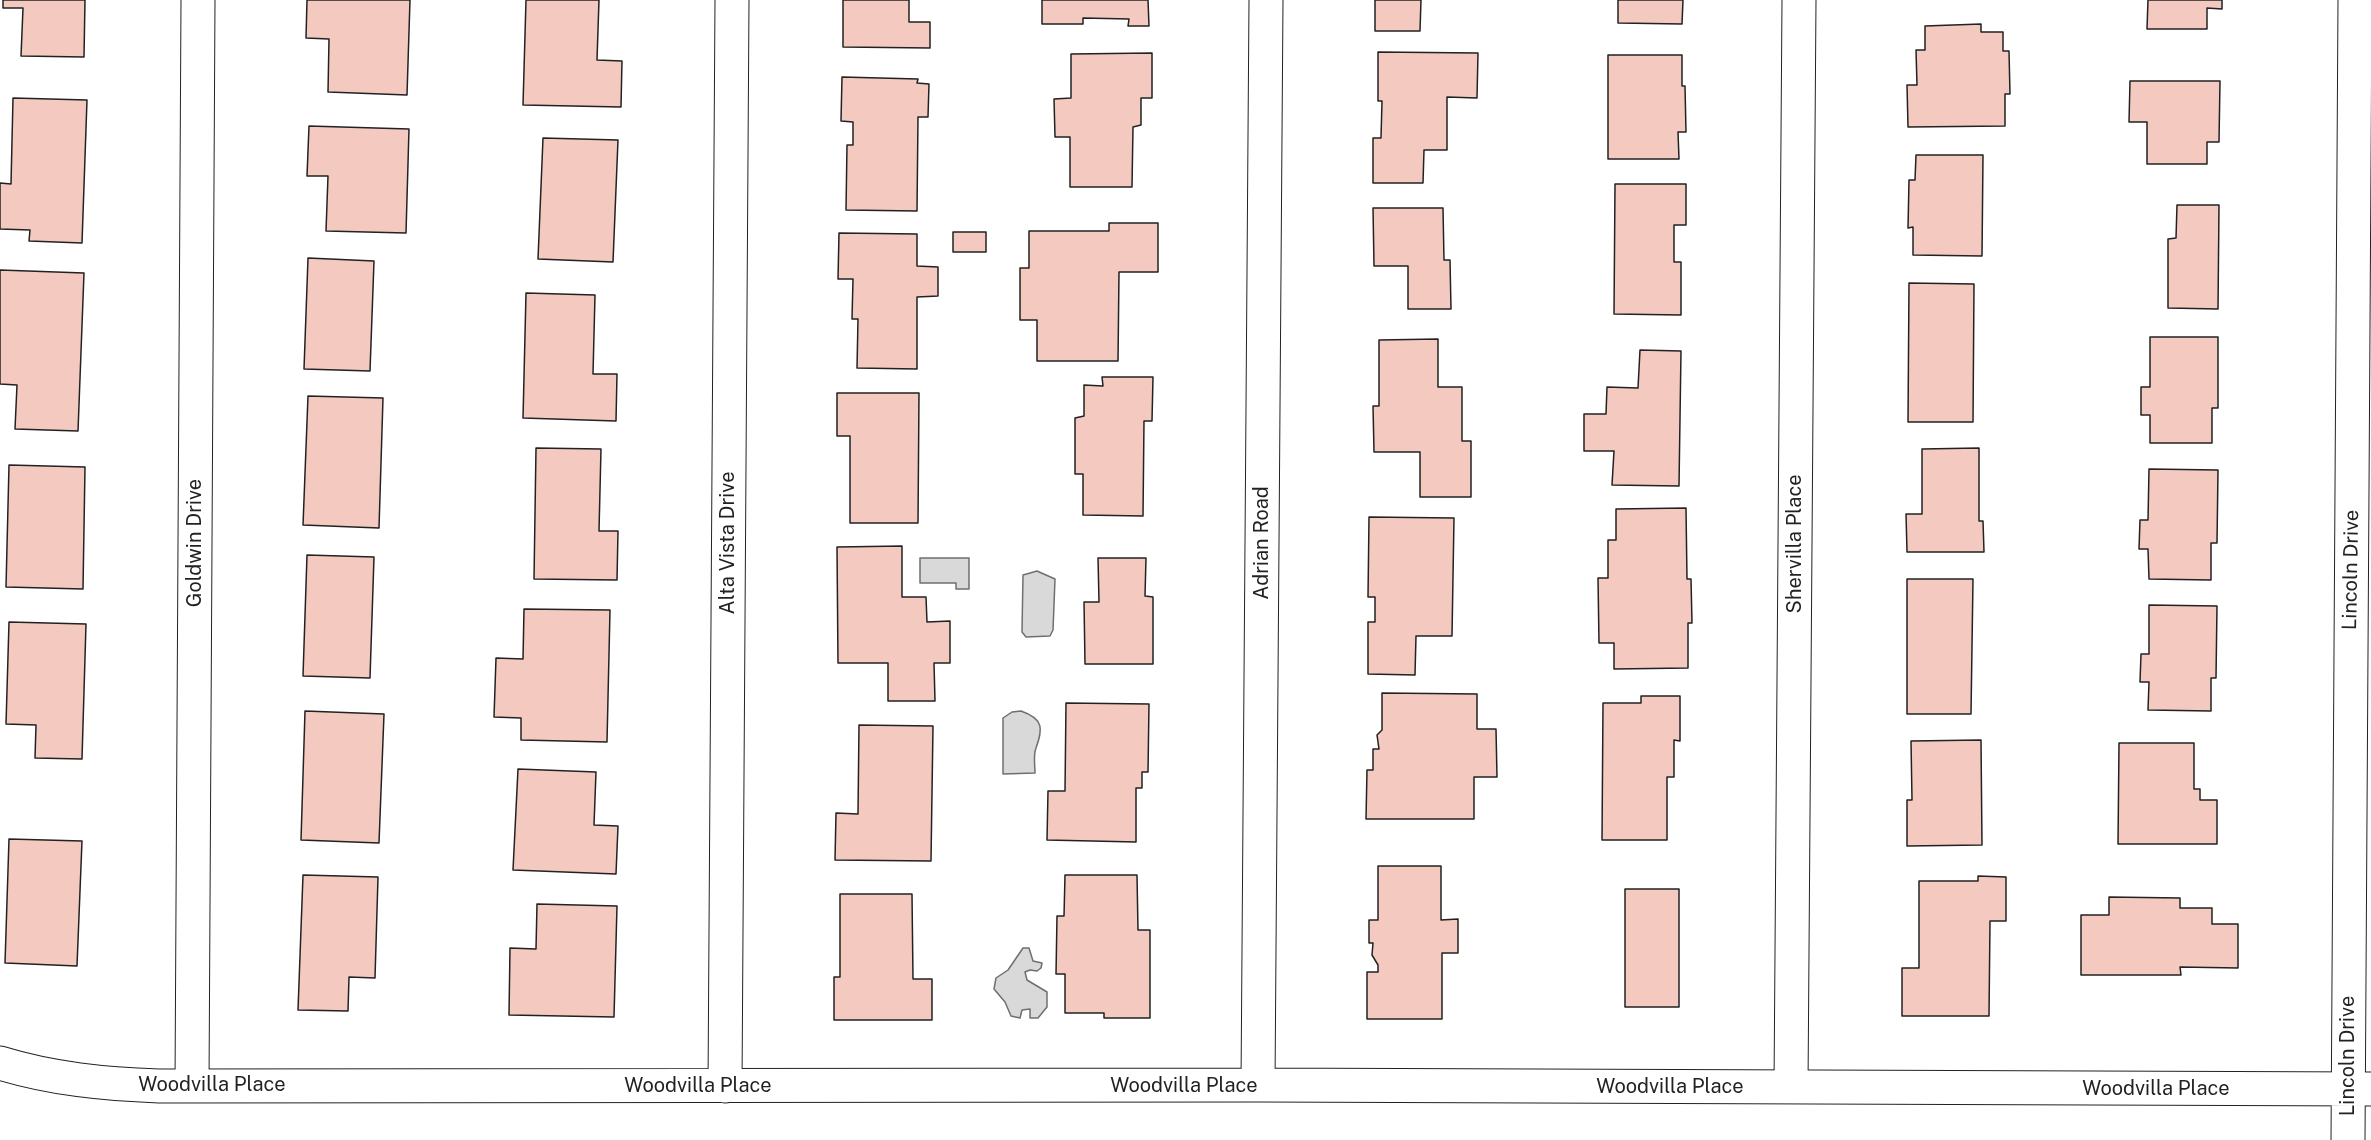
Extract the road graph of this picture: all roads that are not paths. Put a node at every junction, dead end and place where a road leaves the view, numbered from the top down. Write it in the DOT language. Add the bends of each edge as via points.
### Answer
graph roads {
  1 [pos="198,0"];
  2 [pos="732,0"];
  3 [pos="1266,0"];
  4 [pos="1799,0"];
  5 [pos="2355,0"];
  6 [pos="0,1063"];
  7 [pos="1258,1085"];
  8 [pos="192,1086"];
  9 [pos="725,1086"];
  10 [pos="1791,1087"];
  11 [pos="2360,1090"];
  12 [pos="2348,1140"];
  1 -- 8 [label="street, Goldwin Drive"];
  2 -- 9 [label="street, Alta Vista Drive"];
  3 -- 7 [label="street, Adrian Road"];
  4 -- 10 [label="street, Shervilla Place"];
  5 -- 11 [label="street, Lincoln Drive"];
  6 -- 8 [label="street, Woodvilla Place" via="86,1081"];
  7 -- 9 [label="street, Woodvilla Place"];
  7 -- 10 [label="street, Woodvilla Place"];
  8 -- 9 [label="street, Woodvilla Place"];
  10 -- 11 [label="street, Woodvilla Place"];
  11 -- 12 [label="street, Lincoln Drive"];
}
